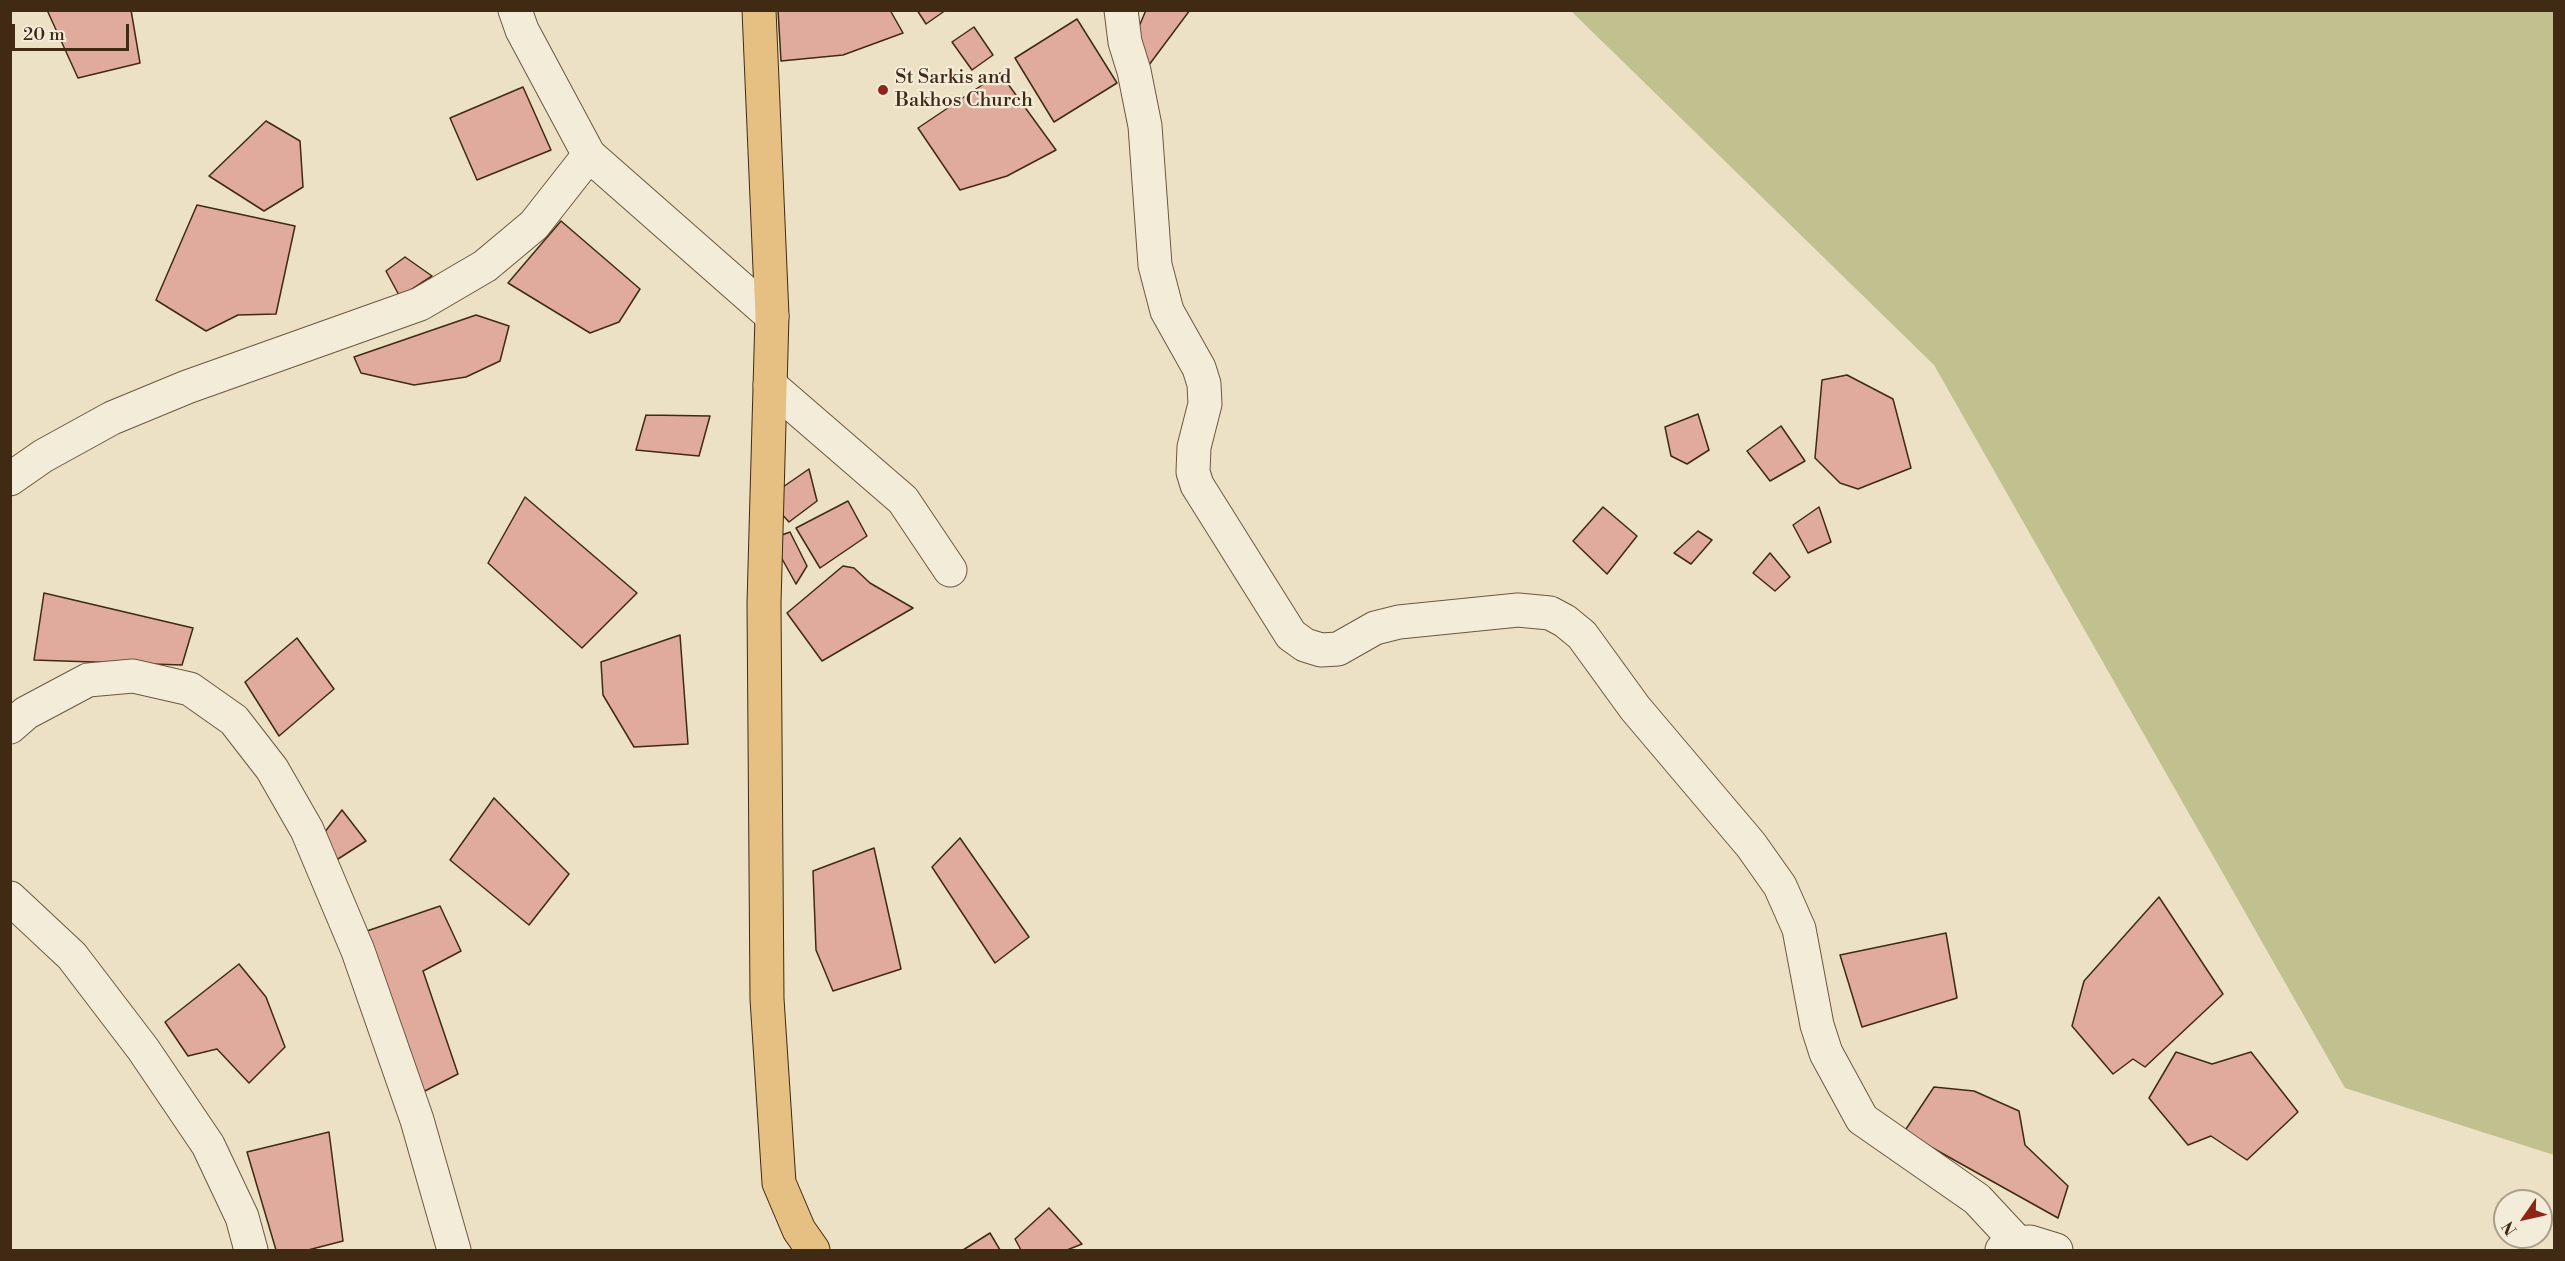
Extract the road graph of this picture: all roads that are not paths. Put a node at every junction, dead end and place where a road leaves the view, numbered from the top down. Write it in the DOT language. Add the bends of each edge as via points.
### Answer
graph roads {
  1 [pos="515,10"];
  2 [pos="759,10"];
  3 [pos="1121,10"];
  4 [pos="589,155"];
  5 [pos="772,316"];
  6 [pos="770,385"];
  7 [pos="10,479"];
  8 [pos="950,570"];
  9 [pos="10,727"];
  10 [pos="10,898"];
  11 [pos="2010,1247"];
  12 [pos="251,1251"];
  13 [pos="454,1251"];
  14 [pos="813,1251"];
  15 [pos="2056,1251"];
  1 -- 4 [label="street"];
  2 -- 5 [label="main road"];
  3 -- 11 [label="street" via="1145,126 1155,265 1167,311 1204,384 1205,405 1194,447 1193,472 1197,485 1291,635 1305,645 1329,649 1353,642 1375,628 1399,622 1518,610 1550,613 1582,634 1648,724 1751,845 1780,886 1799,929 1817,1026 1826,1053 1862,1119 1977,1199"];
  4 -- 5 [label="street"];
  4 -- 7 [label="street" via="534,225 485,266 420,304 112,417"];
  5 -- 6 [label="main road"];
  6 -- 8 [label="street" via="903,500"];
  6 -- 14 [label="main road" via="764,603 767,999 779,1183 799,1230"];
  9 -- 13 [label="street" via="26,713 88,680 133,676 190,689 234,720 273,769 308,830 353,940 417,1120"];
  10 -- 12 [label="street" via="72,956 143,1049 208,1145 242,1217"];
  11 -- 15 [label="street" via="2030,1242"];
}
